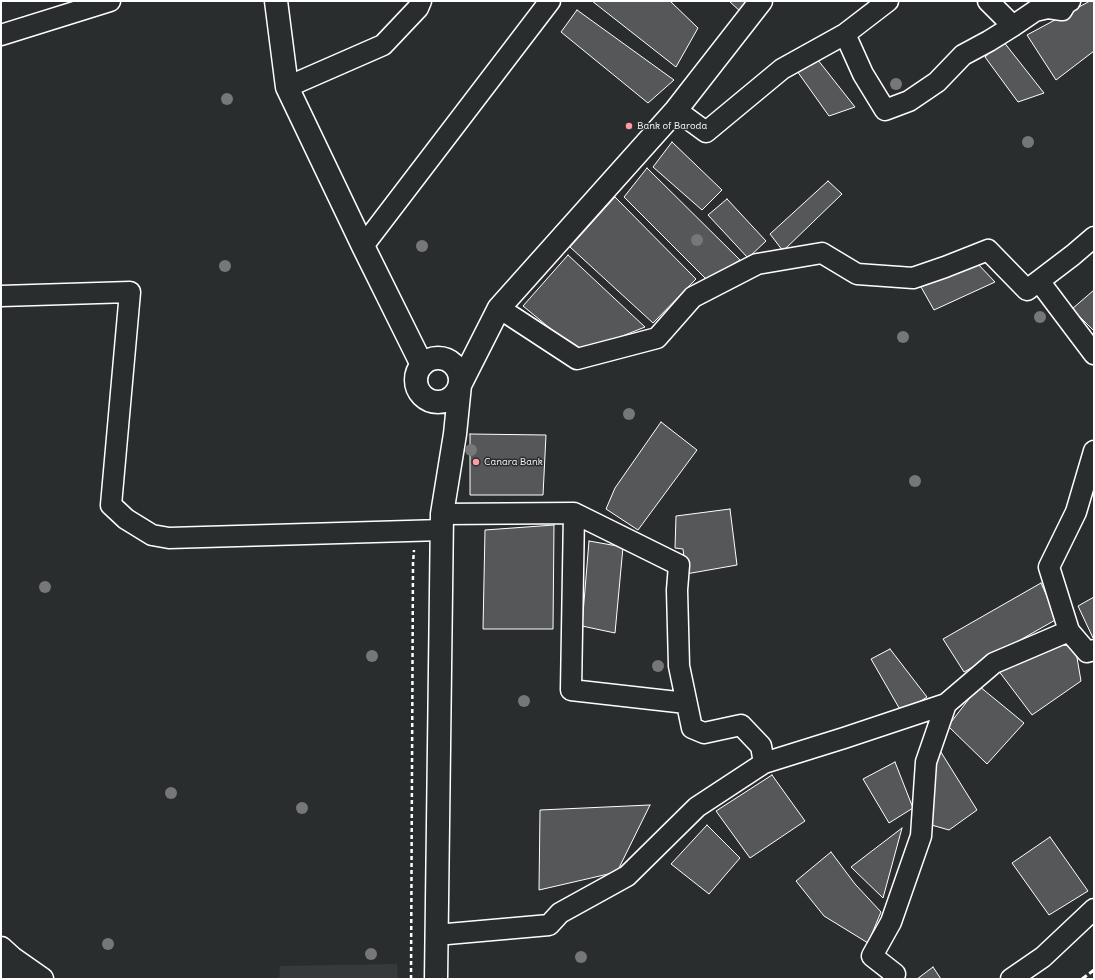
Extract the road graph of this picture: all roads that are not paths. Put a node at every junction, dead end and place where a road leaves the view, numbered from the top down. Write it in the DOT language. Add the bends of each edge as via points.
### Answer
graph roads {
  1 [pos="110,1"];
  2 [pos="276,1"];
  3 [pos="421,1"];
  4 [pos="550,1"];
  5 [pos="761,1"];
  6 [pos="888,1"];
  7 [pos="988,1"];
  8 [pos="1070,1"];
  9 [pos="1013,26"];
  10 [pos="846,34"];
  11 [pos="1,35"];
  12 [pos="287,87"];
  13 [pos="676,110"];
  14 [pos="1094,238"];
  15 [pos="363,246"];
  16 [pos="1039,281"];
  17 [pos="1,296"];
  18 [pos="498,308"];
  19 [pos="1094,354"];
  20 [pos="422,365"];
  21 [pos="460,385"];
  22 [pos="1094,450"];
  23 [pos="574,513"];
  24 [pos="442,522"];
  25 [pos="1070,631"];
  26 [pos="1094,650"];
  27 [pos="686,703"];
  28 [pos="946,704"];
  29 [pos="764,763"];
  30 [pos="1094,909"];
  31 [pos="436,935"];
  32 [pos="1,948"];
  33 [pos="1,968"];
  34 [pos="15,979"];
  35 [pos="42,979"];
  36 [pos="436,979"];
  37 [pos="893,979"];
  38 [pos="1011,979"];
  1 -- 11 [label="street"];
  2 -- 12 [label="main road"];
  3 -- 12 [label="street" via="418,8 383,45"];
  4 -- 15 [label="street"];
  5 -- 13 [label="main road"];
  6 -- 10 [label="street"];
  7 -- 9 [label="street"];
  8 -- 9 [label="street" via="1062,10 1048,8 1035,11"];
  9 -- 10 [label="street" via="963,54 937,82 909,101 885,110 863,74"];
  10 -- 13 [label="street" via="782,69 706,132"];
  12 -- 15 [label="main road"];
  13 -- 18 [label="main road"];
  14 -- 16 [label="street"];
  15 -- 20 [label="main road"];
  16 -- 18 [label="street" via="1028,290 988,250 913,278 857,274 822,253 757,264 693,297 657,338 577,360"];
  16 -- 19 [label="street"];
  17 -- 24 [label="street" via="130,292 111,505 126,519 152,535 169,538 415,531"];
  18 -- 21 [label="main road"];
  20 -- 21 [label="main road" via="435,358 449,361 459,371"];
  20 -- 21 [label="main road" via="416,378 417,386 424,398 431,402 446,401 457,392"];
  21 -- 24 [label="main road"];
  22 -- 25 [label="street" via="1076,512 1049,567"];
  23 -- 24 [label="street"];
  23 -- 27 [label="street" via="679,565 679,666"];
  23 -- 27 [label="street" via="571,690"];
  24 -- 31 [label="main road"];
  25 -- 26 [label="street" via="1087,652"];
  25 -- 28 [label="street" via="994,663"];
  27 -- 29 [label="street" via="692,728 704,733 741,725 761,746"];
  28 -- 29 [label="street"];
  28 -- 37 [label="street" via="926,762 921,836 891,922 872,956 895,974"];
  29 -- 31 [label="street" via="697,807 627,876 560,913 549,925"];
  30 -- 38 [label="street" via="1043,957"];
  31 -- 36 [label="main road"];
  32 -- 35 [label="main road"];
  33 -- 34 [label="main road"];
}
